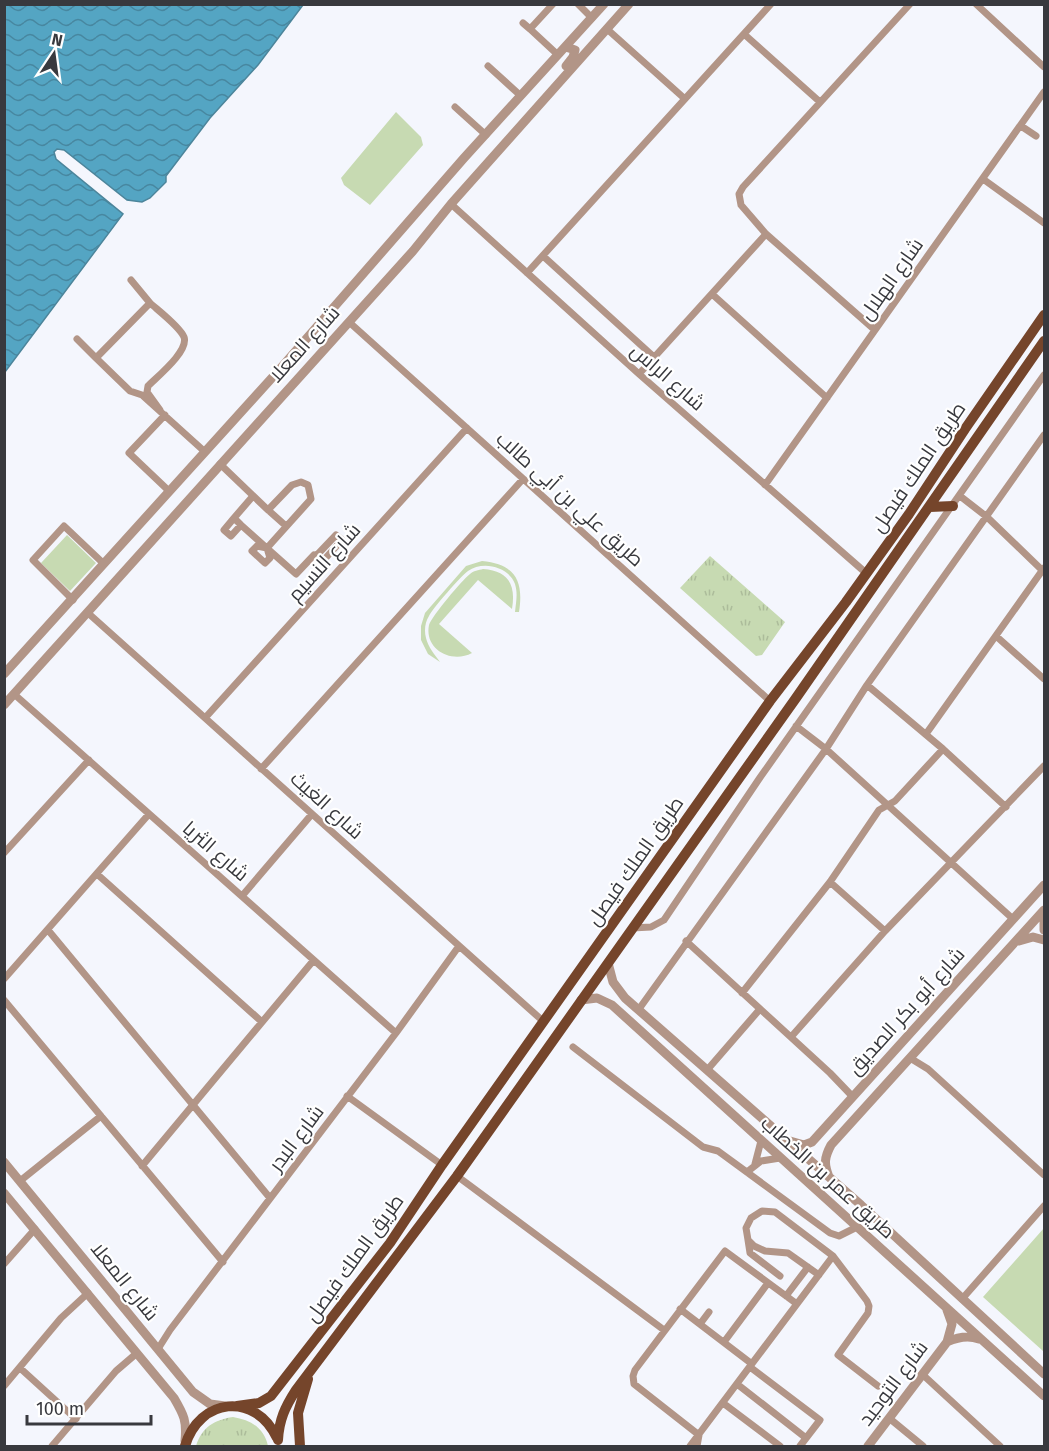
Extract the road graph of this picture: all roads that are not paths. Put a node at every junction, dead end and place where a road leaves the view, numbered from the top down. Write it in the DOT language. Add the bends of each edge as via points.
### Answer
graph roads {
  1 [pos="553,4"];
  2 [pos="578,4"];
  3 [pos="604,4"];
  4 [pos="629,4"];
  5 [pos="771,4"];
  6 [pos="910,4"];
  7 [pos="976,4"];
  8 [pos="592,18"];
  9 [pos="523,23"];
  10 [pos="530,29"];
  11 [pos="607,29"];
  12 [pos="744,34"];
  13 [pos="566,46"];
  14 [pos="558,55"];
  15 [pos="488,66"];
  16 [pos="1044,67"];
  17 [pos="1044,92"];
  18 [pos="521,96"];
  19 [pos="685,99"];
  20 [pos="820,102"];
  21 [pos="455,107"];
  22 [pos="1021,126"];
  23 [pos="486,135"];
  24 [pos="1036,136"];
  25 [pos="498,151"];
  26 [pos="983,179"];
  27 [pos="451,204"];
  28 [pos="1044,223"];
  29 [pos="766,234"];
  30 [pos="543,256"];
  31 [pos="527,273"];
  32 [pos="132,280"];
  33 [pos="712,294"];
  34 [pos="150,303"];
  35 [pos="334,307"];
  36 [pos="1044,315"];
  37 [pos="349,322"];
  38 [pos="875,330"];
  39 [pos="77,339"];
  40 [pos="1044,341"];
  41 [pos="654,357"];
  42 [pos="96,358"];
  43 [pos="639,374"];
  44 [pos="1044,375"];
  45 [pos="281,396"];
  46 [pos="827,398"];
  47 [pos="163,413"];
  48 [pos="466,428"];
  49 [pos="1044,435"];
  50 [pos="204,451"];
  51 [pos="220,464"];
  52 [pos="523,479"];
  53 [pos="765,484"];
  54 [pos="169,491"];
  55 [pos="253,496"];
  56 [pos="960,496"];
  57 [pos="953,506"];
  58 [pos="930,507"];
  59 [pos="268,510"];
  60 [pos="987,517"];
  61 [pos="234,518"];
  62 [pos="241,525"];
  63 [pos="286,526"];
  64 [pos="267,548"];
  65 [pos="316,556"];
  66 [pos="104,564"];
  67 [pos="1044,570"];
  68 [pos="866,573"];
  69 [pos="73,600"];
  70 [pos="88,613"];
  71 [pos="996,636"];
  72 [pos="4,674"];
  73 [pos="1044,679"];
  74 [pos="867,685"];
  75 [pos="15,694"];
  76 [pos="796,698"];
  77 [pos="770,700"];
  78 [pos="4,705"];
  79 [pos="205,718"];
  80 [pos="796,726"];
  81 [pos="926,734"];
  82 [pos="825,749"];
  83 [pos="943,749"];
  84 [pos="89,760"];
  85 [pos="1044,766"];
  86 [pos="261,769"];
  87 [pos="886,804"];
  88 [pos="1006,807"];
  89 [pos="149,814"];
  90 [pos="312,814"];
  91 [pos="4,853"];
  92 [pos="951,864"];
  93 [pos="97,874"];
  94 [pos="830,882"];
  95 [pos="1044,885"];
  96 [pos="242,896"];
  97 [pos="1044,910"];
  98 [pos="1013,919"];
  99 [pos="632,928"];
  100 [pos="48,930"];
  101 [pos="1044,930"];
  102 [pos="885,931"];
  103 [pos="1044,940"];
  104 [pos="686,941"];
  105 [pos="1015,943"];
  106 [pos="459,946"];
  107 [pos="313,961"];
  108 [pos="608,963"];
  109 [pos="972,965"];
  110 [pos="4,979"];
  111 [pos="742,993"];
  112 [pos="4,1000"];
  113 [pos="581,1000"];
  114 [pos="639,1009"];
  115 [pos="760,1009"];
  116 [pos="262,1022"];
  117 [pos="544,1022"];
  118 [pos="938,1027"];
  119 [pos="396,1033"];
  120 [pos="791,1037"];
  121 [pos="573,1047"];
  122 [pos="689,1052"];
  123 [pos="910,1058"];
  124 [pos="677,1065"];
  125 [pos="708,1069"];
  126 [pos="347,1096"];
  127 [pos="853,1097"];
  128 [pos="193,1105"];
  129 [pos="101,1116"];
  130 [pos="788,1140"];
  131 [pos="761,1141"];
  132 [pos="780,1158"];
  133 [pos="4,1162"];
  134 [pos="755,1164"];
  135 [pos="442,1165"];
  136 [pos="142,1166"];
  137 [pos="747,1172"];
  138 [pos="1044,1175"];
  139 [pos="457,1176"];
  140 [pos="830,1179"];
  141 [pos="20,1181"];
  142 [pos="4,1193"];
  143 [pos="270,1198"];
  144 [pos="1044,1206"];
  145 [pos="857,1227"];
  146 [pos="35,1229"];
  147 [pos="748,1240"];
  148 [pos="833,1256"];
  149 [pos="223,1262"];
  150 [pos="4,1264"];
  151 [pos="808,1267"];
  152 [pos="819,1275"];
  153 [pos="780,1276"];
  154 [pos="768,1282"];
  155 [pos="88,1293"];
  156 [pos="786,1296"];
  157 [pos="962,1299"];
  158 [pos="797,1304"];
  159 [pos="943,1304"];
  160 [pos="680,1309"];
  161 [pos="709,1312"];
  162 [pos="700,1324"];
  163 [pos="664,1330"];
  164 [pos="723,1342"];
  165 [pos="947,1342"];
  166 [pos="984,1342"];
  167 [pos="158,1349"];
  168 [pos="137,1353"];
  169 [pos="751,1365"];
  170 [pos="20,1368"];
  171 [pos="312,1370"];
  172 [pos="922,1374"];
  173 [pos="1044,1374"];
  174 [pos="737,1384"];
  175 [pos="4,1386"];
  176 [pos="878,1386"];
  177 [pos="1040,1389"];
  178 [pos="1044,1396"];
  179 [pos="723,1403"];
  180 [pos="232,1406"];
  181 [pos="889,1418"];
  182 [pos="76,1419"];
  183 [pos="699,1435"];
  184 [pos="806,1438"];
  185 [pos="279,1443"];
  186 [pos="52,1446"];
  187 [pos="185,1446"];
  188 [pos="300,1446"];
  189 [pos="690,1446"];
  190 [pos="697,1446"];
  191 [pos="780,1446"];
  192 [pos="800,1446"];
  193 [pos="868,1446"];
  194 [pos="923,1446"];
  195 [pos="1000,1446"];
  1 -- 10 [label="street"];
  2 -- 8 [label="street"];
  3 -- 8 [label="street, شارع المعلا"];
  4 -- 11 [label="street, شارع المعلا"];
  5 -- 12 [label="street"];
  6 -- 20 [label="street"];
  7 -- 16 [label="street"];
  8 -- 13 [label="street, شارع المعلا"];
  9 -- 10 [label="street"];
  10 -- 14 [label="street"];
  11 -- 19 [label="street"];
  11 -- 25 [label="street, شارع المعلا"];
  12 -- 19 [label="street"];
  12 -- 20 [label="street"];
  13 -- 14 [label="street, شارع المعلا"];
  13 -- 25 [label="street" via="575,50 573,57 499,142"];
  14 -- 18 [label="street, شارع المعلا"];
  15 -- 18 [label="street"];
  17 -- 22 [label="street, شارع الهلال"];
  18 -- 23 [label="street, شارع المعلا"];
  19 -- 30 [label="street"];
  20 -- 29 [label="street" via="741,190 741,205"];
  21 -- 23 [label="street"];
  22 -- 24 [label="street"];
  22 -- 26 [label="street, شارع الهلال"];
  23 -- 35 [label="street, شارع المعلا"];
  25 -- 27 [label="street, شارع المعلا"];
  26 -- 28 [label="street"];
  26 -- 38 [label="street, شارع الهلال"];
  27 -- 31 [label="street, شارع الراس"];
  27 -- 37 [label="street, شارع المعلا"];
  29 -- 33 [label="street"];
  29 -- 38 [label="street"];
  30 -- 31 [label="street"];
  30 -- 41 [label="street"];
  31 -- 43 [label="street, شارع الراس"];
  32 -- 34 [label="street"];
  33 -- 41 [label="street"];
  33 -- 46 [label="street"];
  34 -- 42 [label="street"];
  34 -- 47 [label="street" via="183,335 185,343 148,386 147,392"];
  35 -- 45 [label="street" via="327,322 271,385 271,395"];
  35 -- 50 [label="street, شارع المعلا"];
  36 -- 68 [label="main road, طريق الملك فيصل"];
  37 -- 45 [label="street, شارع المعلا"];
  37 -- 48 [label="street, طريق علي بن أبي طالب"];
  38 -- 46 [label="street, شارع الهلال"];
  39 -- 42 [label="street"];
  40 -- 58 [label="main road, طريق الملك فيصل"];
  41 -- 43 [label="street"];
  42 -- 47 [label="street" via="130,391 142,395"];
  43 -- 53 [label="street, شارع الراس"];
  44 -- 56 [label="street"];
  45 -- 51 [label="street, شارع المعلا"];
  46 -- 53 [label="street, شارع الهلال"];
  47 -- 50 [label="street"];
  47 -- 54 [label="street" via="129,453"];
  48 -- 52 [label="street, طريق علي بن أبي طالب"];
  48 -- 79 [label="street, شارع النسيم"];
  49 -- 60 [label="street"];
  50 -- 51 [label="street"];
  50 -- 54 [label="street, شارع المعلا"];
  51 -- 55 [label="street"];
  51 -- 70 [label="street, شارع المعلا"];
  52 -- 77 [label="street, طريق علي بن أبي طالب"];
  52 -- 86 [label="street"];
  53 -- 68 [label="street, شارع الراس"];
  54 -- 66 [label="street, شارع المعلا"];
  55 -- 59 [label="street"];
  55 -- 61 [label="street"];
  56 -- 57 [label="street"];
  56 -- 60 [label="street"];
  57 -- 58 [label="main road"];
  57 -- 80 [label="street"];
  58 -- 76 [label="main road, طريق الملك فيصل"];
  59 -- 63 [label="street"];
  59 -- 63 [label="street" via="292,485 308,485 311,499"];
  60 -- 67 [label="street"];
  60 -- 74 [label="street"];
  61 -- 62 [label="street"];
  61 -- 62 [label="street" via="224,530 231,536"];
  62 -- 64 [label="street"];
  63 -- 64 [label="street"];
  64 -- 65 [label="street" via="296,574"];
  66 -- 69 [label="street, شارع المعلا"];
  66 -- 69 [label="street" via="64,526 33,560"];
  67 -- 71 [label="street"];
  68 -- 76 [label="main road" via="870,583 817,659"];
  68 -- 77 [label="main road, طريق الملك فيصل"];
  69 -- 72 [label="street, شارع المعلا"];
  70 -- 75 [label="street, شارع المعلا"];
  70 -- 79 [label="street, شارع الغيث"];
  71 -- 73 [label="street"];
  71 -- 81 [label="street"];
  74 -- 81 [label="street"];
  74 -- 82 [label="street"];
  75 -- 78 [label="street, شارع المعلا"];
  75 -- 84 [label="street, شارع الثريا"];
  76 -- 99 [label="main road, طريق الملك فيصل"];
  77 -- 117 [label="main road, طريق الملك فيصل"];
  79 -- 86 [label="street, شارع الغيث"];
  80 -- 82 [label="street"];
  80 -- 99 [label="street" via="664,920 651,927"];
  81 -- 83 [label="street"];
  82 -- 87 [label="street"];
  82 -- 104 [label="street"];
  83 -- 87 [label="street" via="896,801"];
  83 -- 88 [label="street"];
  84 -- 89 [label="street, شارع الثريا"];
  84 -- 91 [label="street"];
  85 -- 88 [label="street"];
  86 -- 90 [label="street, شارع الغيث"];
  87 -- 92 [label="street"];
  87 -- 94 [label="street"];
  88 -- 92 [label="street"];
  89 -- 93 [label="street"];
  89 -- 96 [label="street, شارع الثريا"];
  90 -- 96 [label="street"];
  90 -- 106 [label="street, شارع الغيث"];
  92 -- 98 [label="street"];
  92 -- 102 [label="street"];
  93 -- 100 [label="street"];
  93 -- 116 [label="street"];
  94 -- 102 [label="street"];
  94 -- 111 [label="street"];
  95 -- 98 [label="street, شارع أبو بكر الصديق"];
  96 -- 107 [label="street, شارع الثريا"];
  97 -- 101 [label="street"];
  97 -- 105 [label="street, شارع أبو بكر الصديق"];
  98 -- 109 [label="street, شارع أبو بكر الصديق"];
  99 -- 108 [label="main road, طريق الملك فيصل"];
  100 -- 110 [label="street"];
  100 -- 128 [label="street"];
  102 -- 120 [label="street"];
  103 -- 105 [label="street" via="1027,937"];
  104 -- 111 [label="street"];
  104 -- 114 [label="street"];
  105 -- 118 [label="street, شارع أبو بكر الصديق"];
  106 -- 117 [label="street, شارع الغيث"];
  106 -- 119 [label="street, شارع البدر"];
  107 -- 116 [label="street"];
  107 -- 119 [label="street, شارع الثريا"];
  108 -- 113 [label="main road, طريق الملك فيصل"];
  108 -- 114 [label="street, طريق عمر بن الخطاب" via="616,988"];
  109 -- 118 [label="street" via="962,983 929,1020 932,1028"];
  109 -- 127 [label="street, شارع أبو بكر الصديق"];
  111 -- 115 [label="street"];
  112 -- 129 [label="street"];
  113 -- 124 [label="street, طريق عمر بن الخطاب" via="597,998 607,1002"];
  113 -- 139 [label="main road, طريق الملك فيصل"];
  114 -- 122 [label="street, طريق عمر بن الخطاب"];
  115 -- 120 [label="street"];
  115 -- 125 [label="street"];
  116 -- 128 [label="street"];
  117 -- 135 [label="main road, طريق الملك فيصل"];
  118 -- 123 [label="street, شارع أبو بكر الصديق"];
  119 -- 126 [label="street, شارع البدر"];
  120 -- 127 [label="street"];
  121 -- 137 [label="street" via="703,1147 718,1151"];
  122 -- 124 [label="street" via="678,1056"];
  122 -- 125 [label="street, طريق عمر بن الخطاب"];
  123 -- 138 [label="street"];
  123 -- 140 [label="street, شارع أبو بكر الصديق" via="831,1145 825,1158"];
  124 -- 131 [label="street, طريق عمر بن الخطاب"];
  125 -- 130 [label="street, طريق عمر بن الخطاب"];
  126 -- 135 [label="street"];
  126 -- 143 [label="street, شارع البدر"];
  127 -- 130 [label="street, شارع أبو بكر الصديق" via="812,1142 804,1145"];
  128 -- 136 [label="street"];
  128 -- 143 [label="street"];
  129 -- 136 [label="street"];
  129 -- 141 [label="street"];
  130 -- 140 [label="street, طريق عمر بن الخطاب"];
  131 -- 132 [label="street, طريق عمر بن الخطاب"];
  131 -- 134 [label="street"];
  132 -- 134 [label="street"];
  132 -- 145 [label="street, طريق عمر بن الخطاب"];
  133 -- 141 [label="street, شارع المعلا"];
  134 -- 137 [label="street"];
  135 -- 180 [label="main road, طريق الملك فيصل" via="386,1249 271,1396 259,1403"];
  136 -- 149 [label="street"];
  137 -- 145 [label="street" via="833,1235"];
  139 -- 163 [label="street"];
  139 -- 171 [label="main road, طريق الملك فيصل"];
  140 -- 157 [label="street, طريق عمر بن الخطاب"];
  141 -- 167 [label="street, شارع المعلا"];
  142 -- 146 [label="street, شارع المعلا"];
  143 -- 149 [label="street, شارع البدر"];
  144 -- 157 [label="street"];
  145 -- 159 [label="street, طريق عمر بن الخطاب"];
  146 -- 150 [label="street"];
  146 -- 155 [label="street, شارع المعلا"];
  147 -- 148 [label="street" via="746,1228 751,1218 762,1211 775,1212"];
  147 -- 151 [label="street" via="765,1251 788,1253"];
  147 -- 153 [label="street" via="750,1253"];
  148 -- 152 [label="street"];
  148 -- 176 [label="street" via="869,1306 864,1320 838,1355"];
  149 -- 167 [label="street, شارع البدر"];
  151 -- 152 [label="street"];
  151 -- 156 [label="street"];
  152 -- 158 [label="street"];
  154 -- 156 [label="street"];
  154 -- 160 [label="street" via="725,1251"];
  154 -- 164 [label="street"];
  155 -- 168 [label="street, شارع المعلا"];
  155 -- 170 [label="street" via="61,1318"];
  156 -- 158 [label="street"];
  157 -- 173 [label="street, طريق عمر بن الخطاب"];
  158 -- 169 [label="street"];
  159 -- 165 [label="street, شارع التوحيد" via="952,1324"];
  159 -- 166 [label="street, طريق عمر بن الخطاب"];
  160 -- 162 [label="street"];
  160 -- 163 [label="street"];
  161 -- 162 [label="street"];
  162 -- 164 [label="street"];
  163 -- 183 [label="street" via="635,1370 634,1384"];
  164 -- 169 [label="street"];
  165 -- 166 [label="street, شارع التوحيد" via="964,1336"];
  165 -- 172 [label="street, شارع التوحيد"];
  166 -- 177 [label="street, طريق عمر بن الخطاب"];
  167 -- 180 [label="street, شارع المعلا" via="201,1399"];
  168 -- 182 [label="street" via="116,1371"];
  168 -- 187 [label="street, شارع المعلا" via="184,1414"];
  169 -- 174 [label="street"];
  169 -- 184 [label="street" via="820,1420"];
  170 -- 175 [label="street"];
  170 -- 182 [label="street"];
  171 -- 185 [label="main road, طريق الملك فيصل" via="283,1412"];
  171 -- 188 [label="main road" via="298,1413"];
  172 -- 181 [label="street, شارع التوحيد"];
  172 -- 195 [label="street"];
  174 -- 179 [label="street"];
  174 -- 184 [label="street"];
  177 -- 178 [label="street, طريق عمر بن الخطاب"];
  179 -- 183 [label="street"];
  179 -- 191 [label="street"];
  180 -- 185 [label="main road" via="263,1417"];
  180 -- 187 [label="main road, طريق الملك فيصل" via="212,1410 199,1419"];
  181 -- 193 [label="street, شارع التوحيد"];
  181 -- 194 [label="street"];
  182 -- 186 [label="street"];
  183 -- 189 [label="street"];
  183 -- 190 [label="street"];
  184 -- 192 [label="street"];
}
